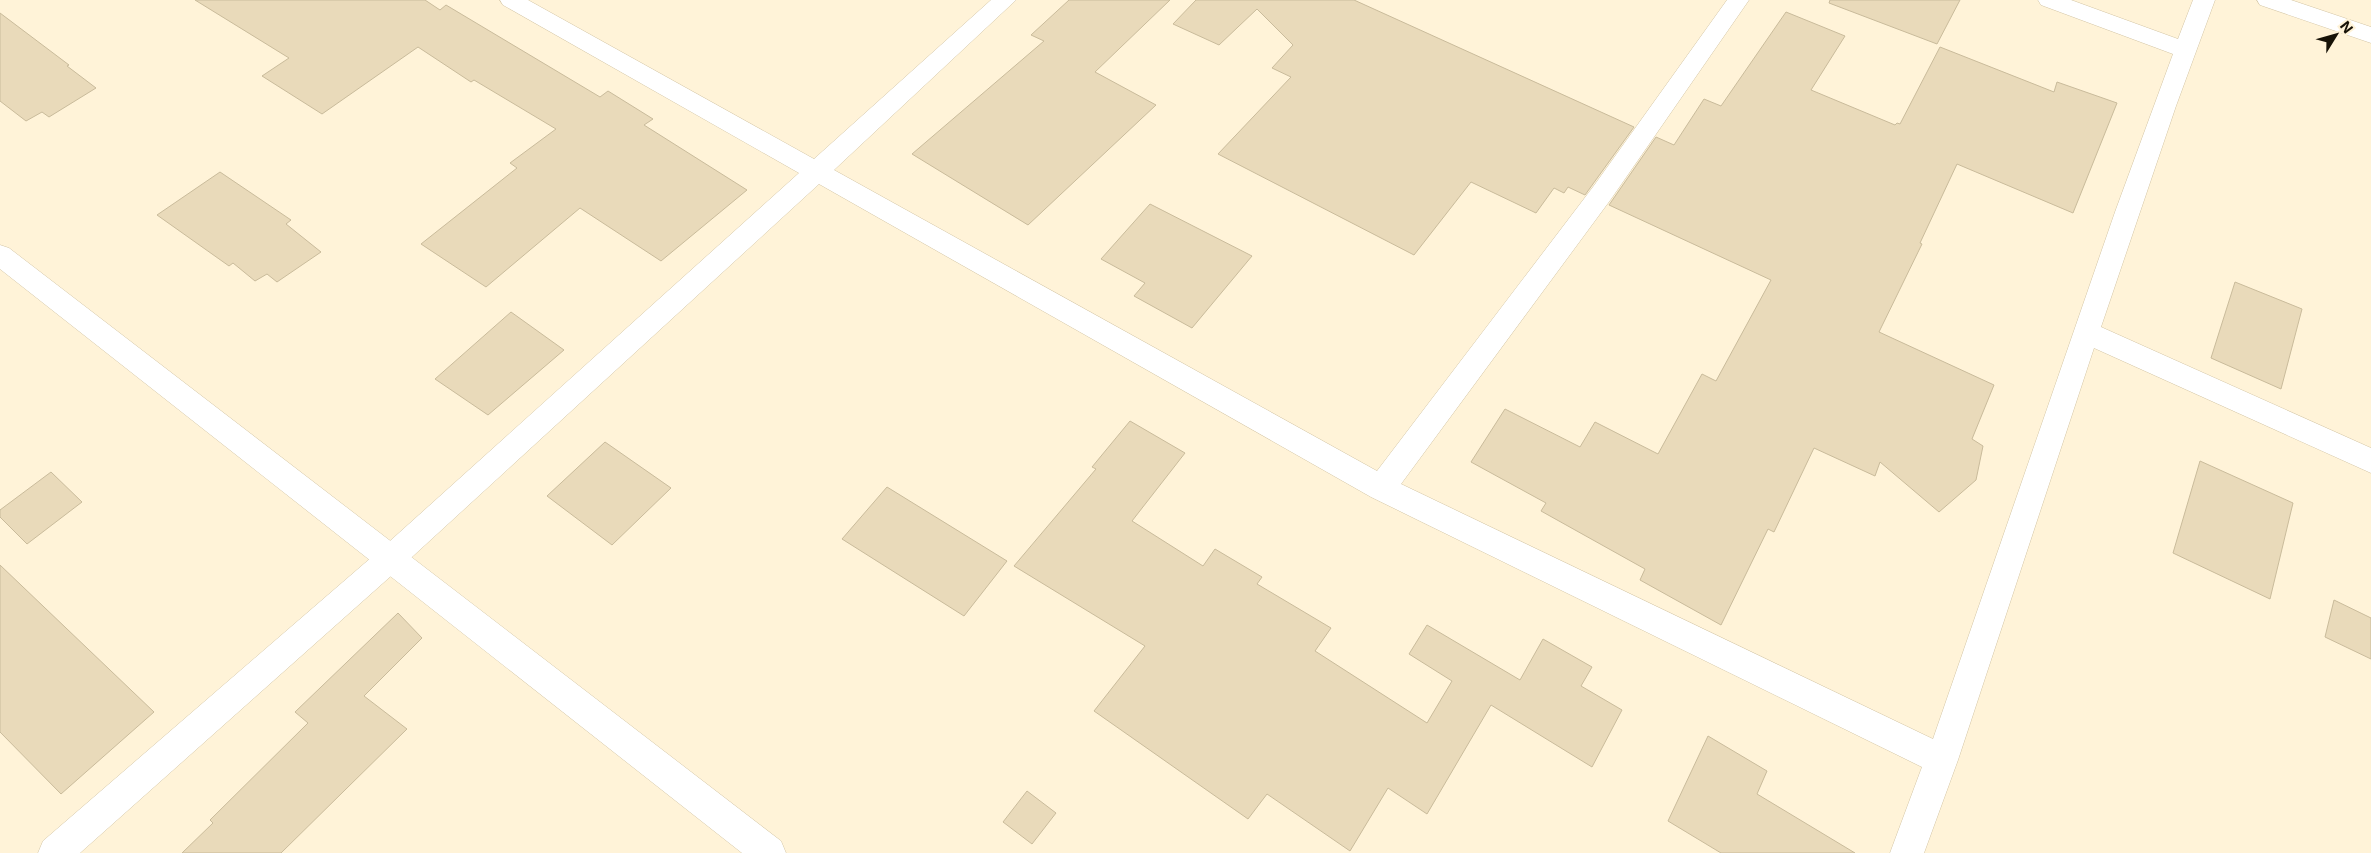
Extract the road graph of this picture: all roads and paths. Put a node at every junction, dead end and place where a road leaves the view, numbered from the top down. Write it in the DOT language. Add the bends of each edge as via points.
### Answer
graph roads {
  1 [pos="510,0"];
  2 [pos="1005,0"];
  3 [pos="1738,0"];
  4 [pos="2049,0"];
  5 [pos="2204,0"];
  6 [pos="2268,0"];
  7 [pos="2371,36"];
  8 [pos="2185,50"];
  9 [pos="816,171"];
  10 [pos="0,255"];
  11 [pos="2087,333"];
  12 [pos="2371,461"];
  13 [pos="1381,488"];
  14 [pos="390,559"];
  15 [pos="1942,760"];
  16 [pos="55,853"];
  17 [pos="769,853"];
  18 [pos="1907,853"];
  1 -- 9 [label="street"];
  2 -- 9 [label="street"];
  3 -- 13 [label="street" via="1602,193"];
  4 -- 8 [label="street"];
  5 -- 8 [label="street"];
  6 -- 7 [label="street"];
  8 -- 11 [label="street"];
  9 -- 13 [label="street"];
  9 -- 14 [label="street"];
  10 -- 14 [label="street"];
  11 -- 12 [label="street"];
  11 -- 15 [label="street"];
  13 -- 15 [label="street"];
  14 -- 16 [label="street"];
  14 -- 17 [label="street"];
  15 -- 18 [label="street"];
}
